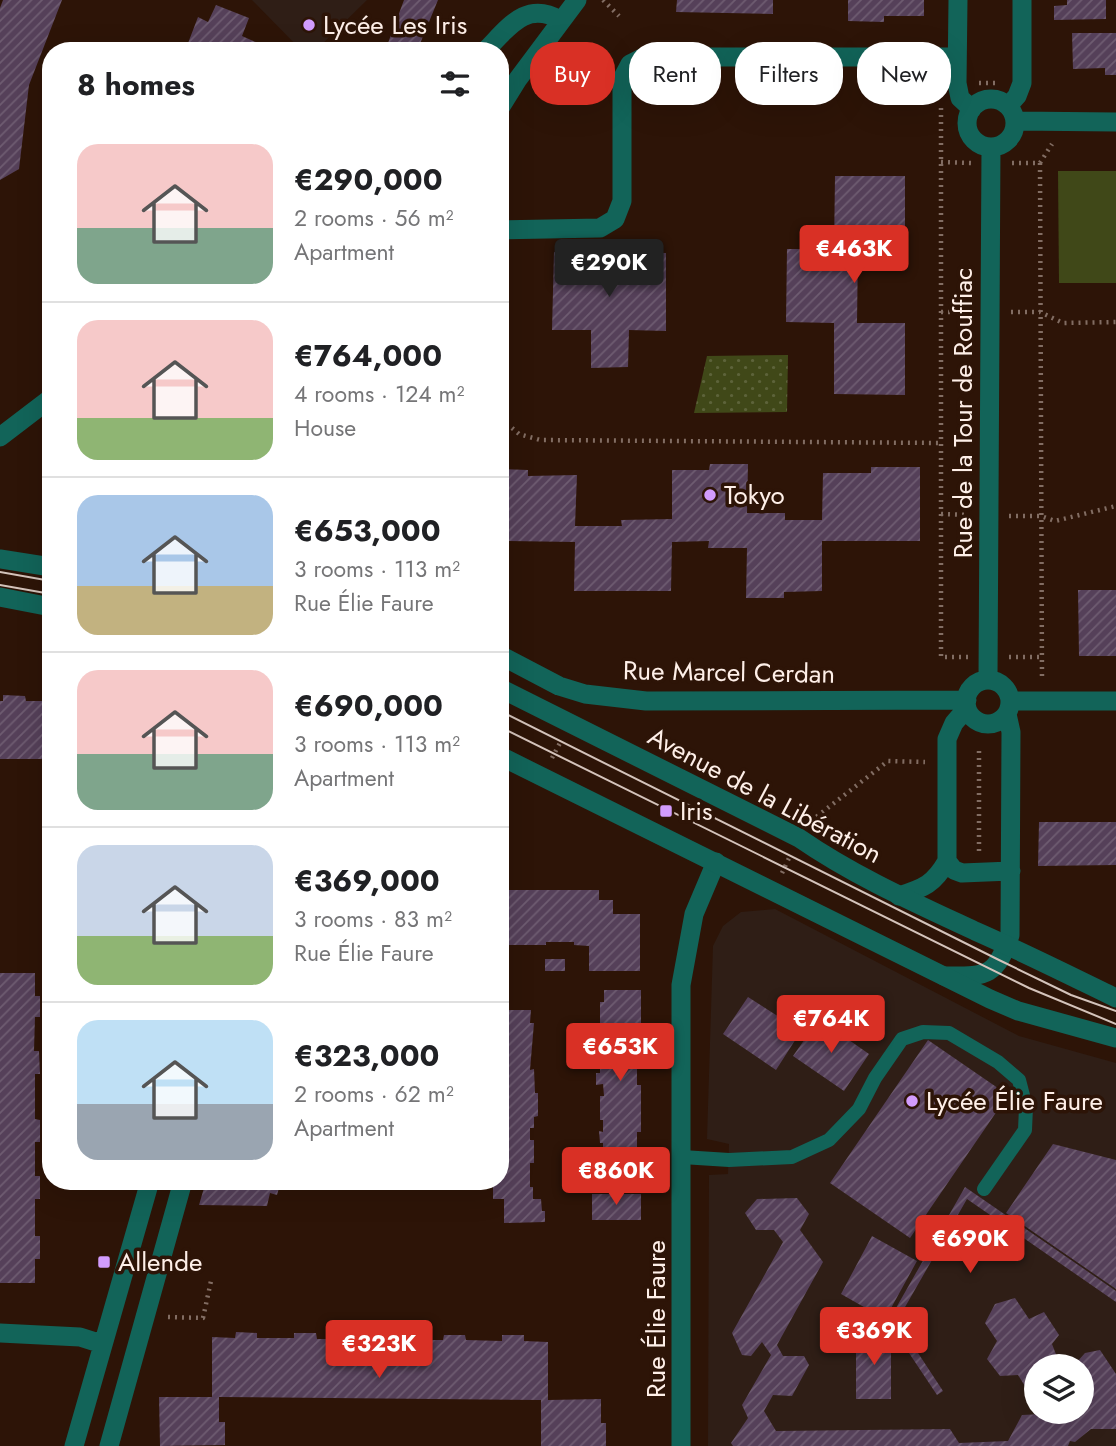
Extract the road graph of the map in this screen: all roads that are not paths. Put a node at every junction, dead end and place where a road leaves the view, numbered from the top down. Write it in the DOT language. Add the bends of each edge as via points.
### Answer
graph roads {
  1 [pos="576,0"];
  2 [pos="958,0"];
  3 [pos="1022,0"];
  4 [pos="560,20"];
  5 [pos="494,42"];
  6 [pos="957,57"];
  7 [pos="509,93"];
  8 [pos="972,109"];
  9 [pos="1012,114"];
  10 [pos="1116,122"];
  11 [pos="991,146"];
  12 [pos="509,230"];
  13 [pos="42,405"];
  14 [pos="0,437"];
  15 [pos="0,559"];
  16 [pos="42,566"];
  17 [pos="0,597"];
  18 [pos="42,605"];
  19 [pos="509,660"];
  20 [pos="988,680"];
  21 [pos="509,693"];
  22 [pos="1116,701"];
  23 [pos="967,704"];
  24 [pos="1009,708"];
  25 [pos="509,760"];
  26 [pos="947,861"];
  27 [pos="716,862"];
  28 [pos="1011,872"];
  29 [pos="899,896"];
  30 [pos="1007,945"];
  31 [pos="944,976"];
  32 [pos="1116,998"];
  33 [pos="1116,1038"];
  34 [pos="682,1157"];
  35 [pos="984,1189"];
  36 [pos="147,1190"];
  37 [pos="180,1190"];
  38 [pos="0,1333"];
  39 [pos="103,1344"];
  40 [pos="74,1446"];
  41 [pos="109,1446"];
  42 [pos="681,1446"];
  1 -- 4 [label="street"];
  2 -- 6 [label="street"];
  3 -- 9 [label="street" via="1022,83"];
  4 -- 5 [label="street" via="548,12 529,11"];
  4 -- 7 [label="street"];
  6 -- 8 [label="street" via="960,98"];
  6 -- 12 [label="street" via="644,57 630,64 622,79 622,201 615,219 600,228"];
  8 -- 9 [label="street" via="985,99 1002,101"];
  8 -- 11 [label="street" via="967,122 972,136"];
  9 -- 10 [label="street"];
  9 -- 11 [label="street" via="1011,136"];
  11 -- 20 [label="street, Rue de la Tour de Rouffiac"];
  13 -- 14 [label="street"];
  15 -- 16 [label="street"];
  17 -- 18 [label="street"];
  19 -- 23 [label="street, Rue Marcel Cerdan" via="559,686 646,701"];
  20 -- 23 [label="street" via="971,688"];
  20 -- 24 [label="street" via="1006,689"];
  21 -- 29 [label="street, Avenue de la Libération" via="799,838 833,862"];
  22 -- 24 [label="street" via="1042,701"];
  23 -- 24 [label="street" via="975,719 989,724"];
  23 -- 26 [label="street" via="947,738"];
  24 -- 28 [label="street"];
  25 -- 27 [label="street"];
  26 -- 28 [label="street" via="962,873"];
  26 -- 29 [label="street" via="929,884"];
  27 -- 31 [label="street"];
  27 -- 34 [label="street, Rue Élie Faure" via="694,914 681,985"];
  28 -- 30 [label="street"];
  29 -- 30 [label="street, Avenue de la Libération"];
  30 -- 31 [label="street" via="982,976"];
  30 -- 32 [label="street, Avenue de la Libération"];
  31 -- 33 [label="street" via="1018,1011"];
  34 -- 35 [label="lane" via="792,1157 817,1146 859,1110 902,1039 923,1032 949,1033 1019,1080 1026,1107 1025,1130"];
  34 -- 42 [label="street, Rue Élie Faure"];
  36 -- 39 [label="street"];
  37 -- 41 [label="street"];
  38 -- 39 [label="street" via="80,1337"];
  39 -- 40 [label="street"];
}
